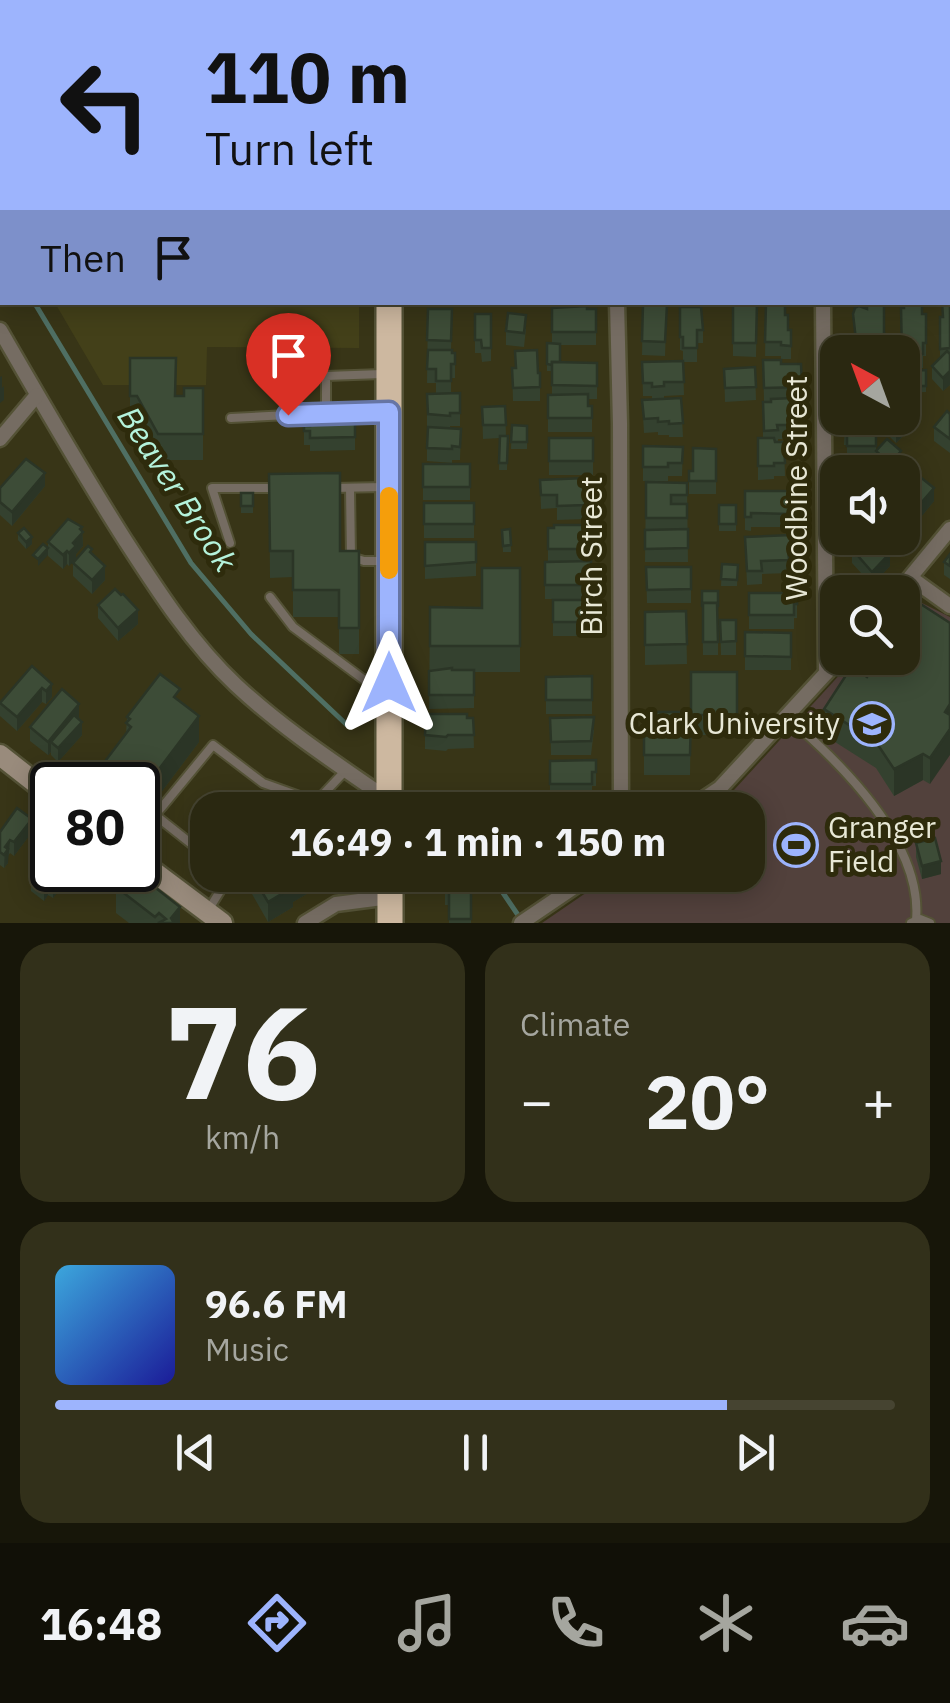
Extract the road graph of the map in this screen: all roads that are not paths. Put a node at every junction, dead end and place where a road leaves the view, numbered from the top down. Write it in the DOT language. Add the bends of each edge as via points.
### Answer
graph roads {
  1 [pos="389,305"];
  2 [pos="617,305"];
  3 [pos="823,305"];
  4 [pos="0,330"];
  5 [pos="389,374"];
  6 [pos="37,395"];
  7 [pos="389,412"];
  8 [pos="326,413"];
  9 [pos="232,418"];
  10 [pos="0,439"];
  11 [pos="389,487"];
  12 [pos="291,488"];
  13 [pos="330,488"];
  14 [pos="350,488"];
  15 [pos="950,529"];
  16 [pos="230,543"];
  17 [pos="389,562"];
  18 [pos="825,575"];
  19 [pos="913,575"];
  20 [pos="920,584"];
  21 [pos="270,596"];
  22 [pos="950,606"];
  23 [pos="824,675"];
  24 [pos="389,683"];
  25 [pos="787,717"];
  26 [pos="0,756"];
  27 [pos="346,770"];
  28 [pos="30,779"];
  29 [pos="289,792"];
  30 [pos="325,792"];
  31 [pos="374,792"];
  32 [pos="390,792"];
  33 [pos="621,792"];
  34 [pos="714,792"];
  35 [pos="160,809"];
  36 [pos="160,819"];
  37 [pos="190,843"];
  38 [pos="160,877"];
  39 [pos="224,892"];
  40 [pos="567,892"];
  41 [pos="390,899"];
  42 [pos="214,918"];
  43 [pos="914,921"];
  44 [pos="305,923"];
  45 [pos="521,923"];
  46 [pos="930,923"];
  1 -- 5 [label="highway"];
  2 -- 33 [label="street, Birch Street"];
  3 -- 18 [label="street, Woodbine Street"];
  4 -- 6 [label="street"];
  5 -- 7 [label="highway"];
  5 -- 8 [label="lane" via="326,376"];
  6 -- 10 [label="street"];
  6 -- 27 [label="street" via="138,560 212,660 265,711"];
  7 -- 8 [label="lane"];
  7 -- 11 [label="highway"];
  8 -- 9 [label="lane"];
  11 -- 14 [label="lane"];
  11 -- 17 [label="highway"];
  12 -- 16 [label="lane" via="212,488"];
  13 -- 14 [label="lane"];
  14 -- 17 [label="lane" via="351,556"];
  15 -- 19 [label="street"];
  17 -- 24 [label="highway"];
  20 -- 22 [label="street"];
  21 -- 24 [label="lane" via="294,627 363,679"];
  23 -- 25 [label="street"];
  24 -- 32 [label="highway"];
  25 -- 34 [label="street"];
  25 -- 43 [label="lane" via="834,759 892,833 914,887"];
  26 -- 28 [label="street"];
  27 -- 30 [label="lane"];
  27 -- 31 [label="street"];
  29 -- 35 [label="lane" via="264,783 213,745"];
  36 -- 37 [label="lane"];
  38 -- 42 [label="street"];
  39 -- 42 [label="lane"];
  40 -- 45 [label="street"];
  41 -- 44 [label="street" via="336,904"];
  43 -- 46 [label="lane"];
}
